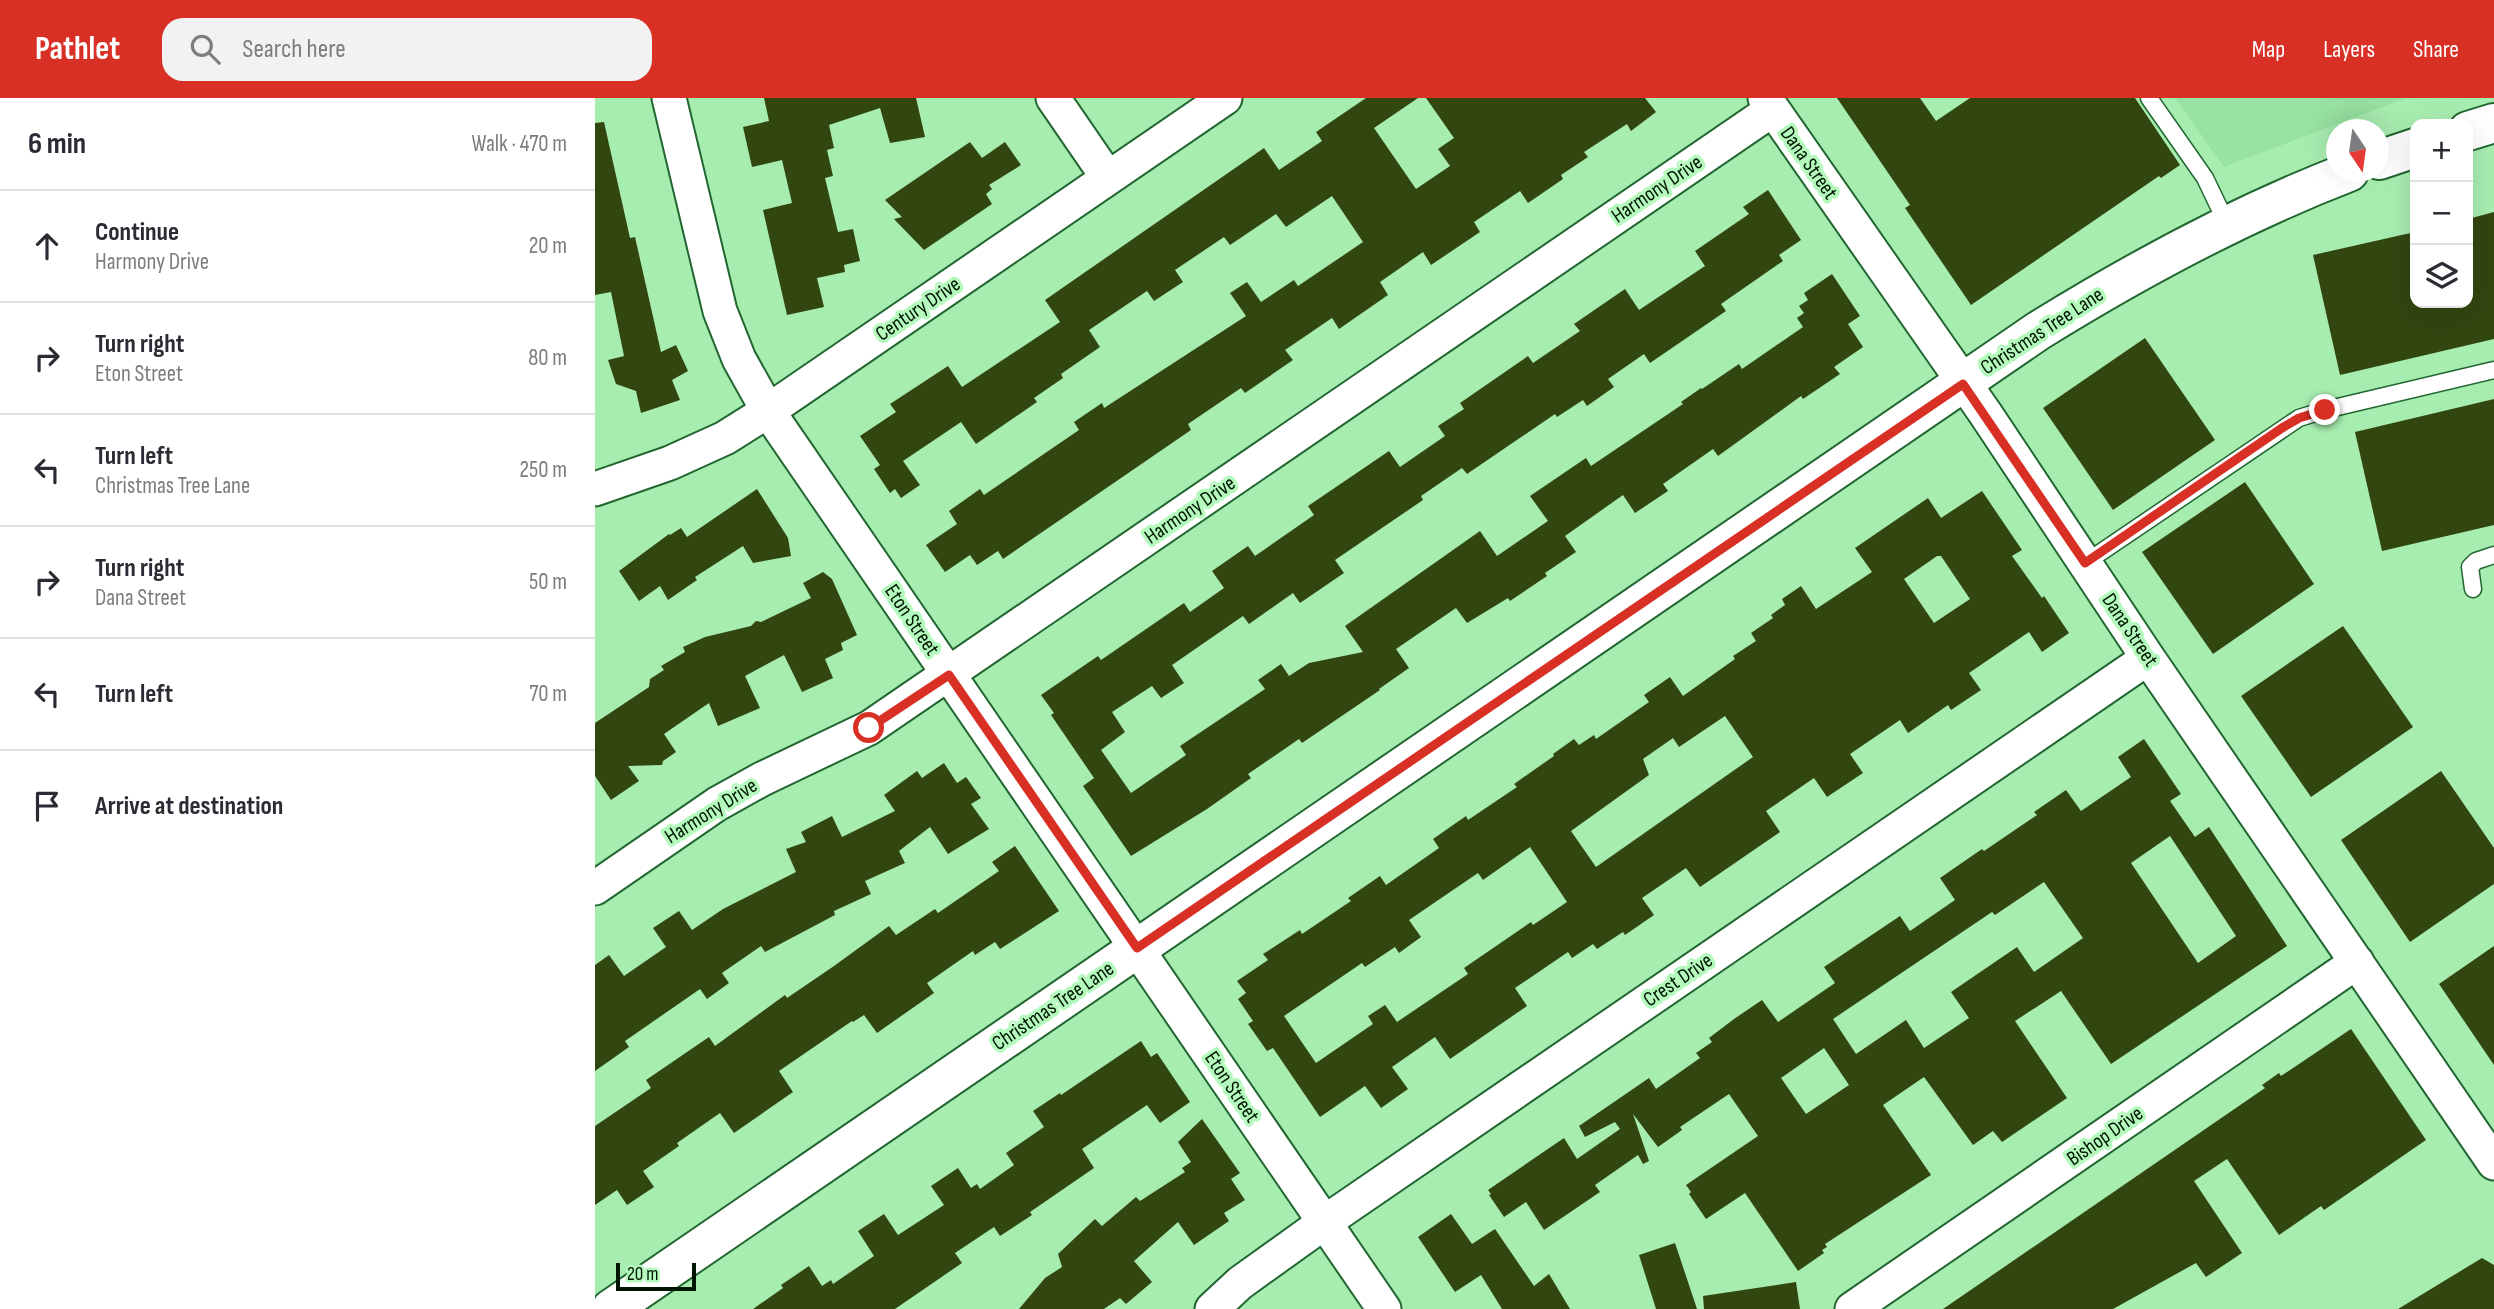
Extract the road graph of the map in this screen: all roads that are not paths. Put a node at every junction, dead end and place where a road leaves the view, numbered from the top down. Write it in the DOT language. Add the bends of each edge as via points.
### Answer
graph roads {
  1 [pos="670,98"];
  2 [pos="1053,98"];
  3 [pos="1225,98"];
  4 [pos="2149,98"];
  5 [pos="1768,104"];
  6 [pos="2494,123"];
  7 [pos="2473,129"];
  8 [pos="2410,150"];
  9 [pos="2389,156"];
  10 [pos="1108,178"];
  11 [pos="2326,181"];
  12 [pos="2227,224"];
  13 [pos="2494,370"];
  14 [pos="1963,384"];
  15 [pos="768,411"];
  16 [pos="595,489"];
  17 [pos="2494,555"];
  18 [pos="2085,563"];
  19 [pos="2473,589"];
  20 [pos="2148,657"];
  21 [pos="949,675"];
  22 [pos="595,888"];
  23 [pos="1137,948"];
  24 [pos="2357,962"];
  25 [pos="2494,1163"];
  26 [pos="1325,1222"];
  27 [pos="611,1309"];
  28 [pos="1212,1309"];
  29 [pos="1384,1309"];
  30 [pos="1853,1309"];
  1 -- 15 [label="street, Eton Street" via="720,311 739,359"];
  2 -- 10 [label="street"];
  3 -- 10 [label="street, Century Drive"];
  4 -- 12 [label="lane" via="2205,178"];
  5 -- 14 [label="street, Dana Street"];
  5 -- 21 [label="street, Harmony Drive"];
  6 -- 7 [label="street"];
  8 -- 9 [label="street"];
  10 -- 15 [label="street, Century Drive"];
  11 -- 12 [label="street, Christmas Tree Lane"];
  12 -- 14 [label="street, Christmas Tree Lane" via="2112,285"];
  13 -- 18 [label="lane" via="2299,418"];
  14 -- 18 [label="street, Dana Street"];
  14 -- 23 [label="street, Christmas Tree Lane"];
  15 -- 16 [label="street, Century Drive" via="725,438 670,463"];
  15 -- 21 [label="street, Eton Street"];
  17 -- 19 [label="lane" via="2470,567"];
  18 -- 20 [label="street, Dana Street"];
  20 -- 24 [label="street, Dana Street"];
  20 -- 26 [label="street, Crest Drive"];
  21 -- 22 [label="street, Harmony Drive" via="869,728 717,804"];
  21 -- 23 [label="street, Eton Street"];
  23 -- 26 [label="street, Eton Street"];
  23 -- 27 [label="street, Christmas Tree Lane"];
  24 -- 25 [label="street, Dana Street"];
  24 -- 30 [label="street, Bishop Drive"];
  26 -- 28 [label="street, Crest Drive" via="1240,1283"];
  26 -- 29 [label="street, Eton Street"];
}
